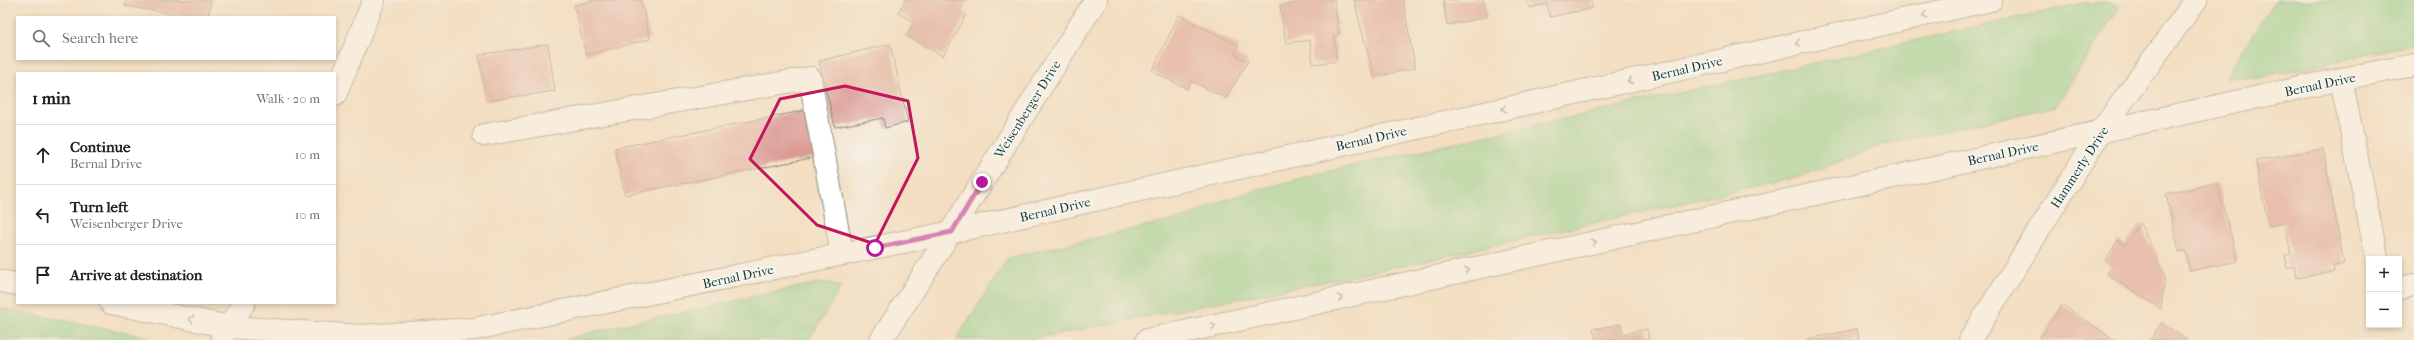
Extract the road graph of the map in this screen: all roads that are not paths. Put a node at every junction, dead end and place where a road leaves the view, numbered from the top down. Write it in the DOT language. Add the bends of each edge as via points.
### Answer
graph roads {
  1 [pos="374,0"];
  2 [pos="1096,0"];
  3 [pos="1991,0"];
  4 [pos="2196,0"];
  5 [pos="2414,65"];
  6 [pos="2340,79"];
  7 [pos="336,93"];
  8 [pos="2101,131"];
  9 [pos="484,135"];
  10 [pos="952,232"];
  11 [pos="842,254"];
  12 [pos="2376,256"];
  13 [pos="0,281"];
  14 [pos="16,284"];
  15 [pos="2414,284"];
  16 [pos="2402,287"];
  17 [pos="115,304"];
  18 [pos="243,304"];
  19 [pos="225,333"];
  20 [pos="881,340"];
  21 [pos="1147,340"];
  22 [pos="1970,340"];
  1 -- 7 [label="street"];
  2 -- 10 [label="street, Weisenberger Drive"];
  3 -- 10 [label="street, Bernal Drive, one-way"];
  4 -- 8 [label="street, Hammerly Drive"];
  5 -- 6 [label="street, Bernal Drive"];
  6 -- 8 [label="street, Bernal Drive"];
  6 -- 12 [label="street"];
  21 -- 8 [label="street, Bernal Drive, one-way"];
  8 -- 22 [label="street, Hammerly Drive"];
  9 -- 11 [label="street" via="810,78"];
  10 -- 11 [label="street, Bernal Drive"];
  10 -- 20 [label="street, Weisenberger Drive"];
  11 -- 19 [label="street, Bernal Drive" via="474,329 360,336"];
  13 -- 14 [label="street"];
  15 -- 16 [label="street"];
  19 -- 17 [label="street, Bernal Drive, one-way"];
  18 -- 19 [label="street"];
}
